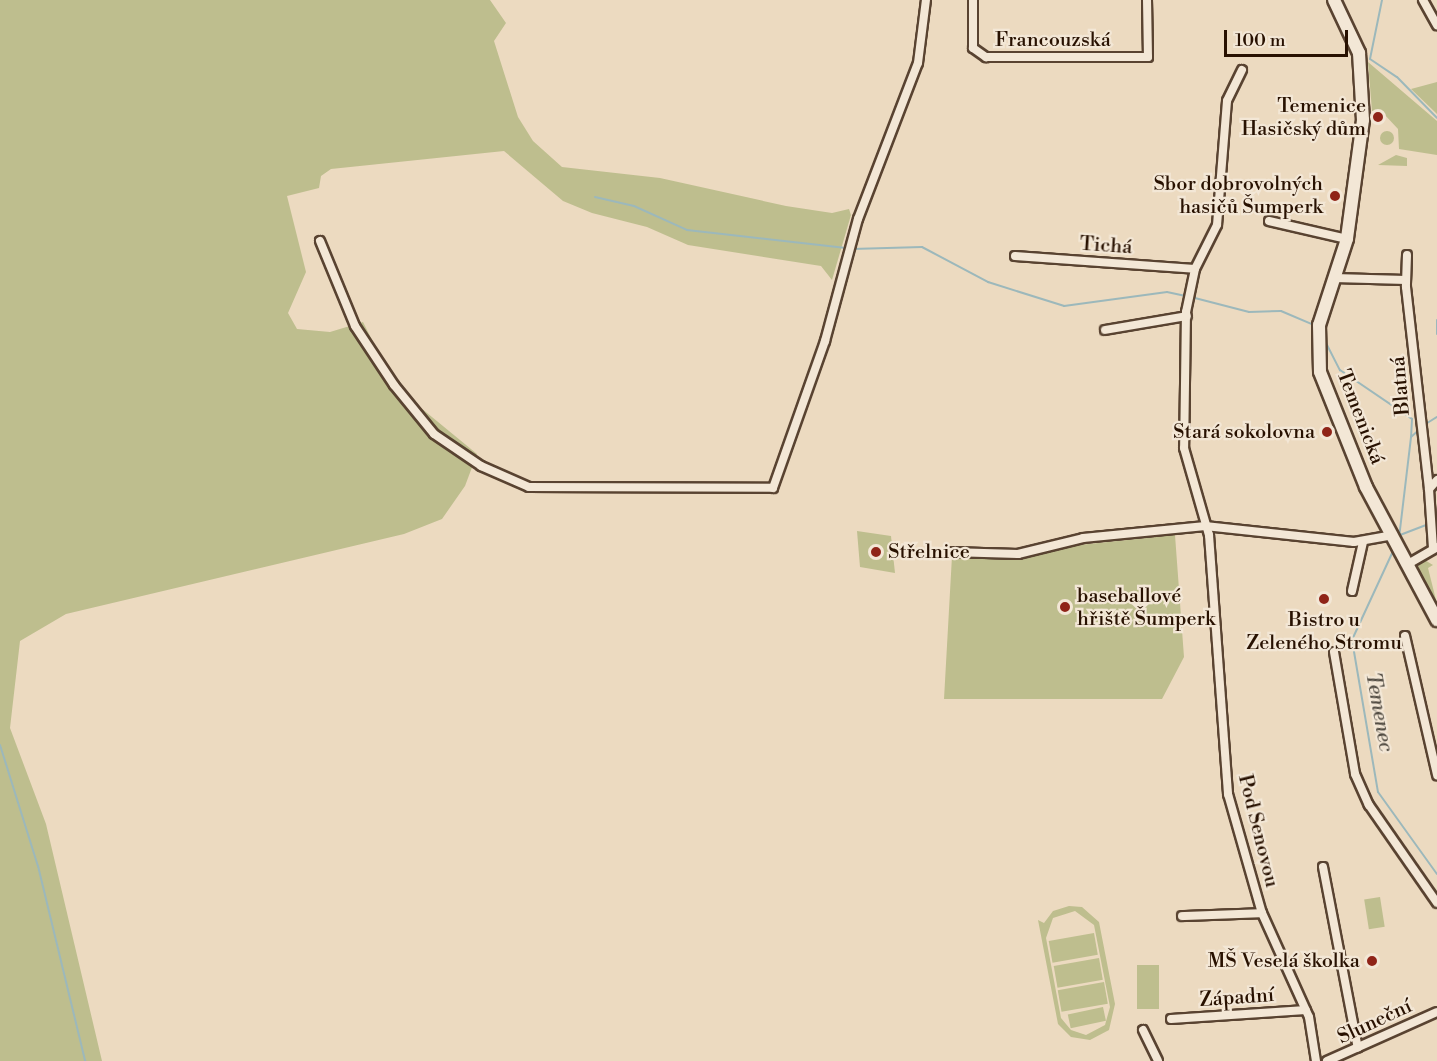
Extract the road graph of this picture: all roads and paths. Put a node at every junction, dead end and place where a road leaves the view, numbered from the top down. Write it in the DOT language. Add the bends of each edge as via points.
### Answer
graph roads {
  1 [pos="926,0"];
  2 [pos="974,0"];
  3 [pos="1147,0"];
  4 [pos="1334,0"];
  5 [pos="1423,0"];
  6 [pos="1437,25"];
  7 [pos="1242,70"];
  8 [pos="1269,221"];
  9 [pos="1347,239"];
  10 [pos="320,241"];
  11 [pos="1407,255"];
  12 [pos="1015,256"];
  13 [pos="1195,269"];
  14 [pos="1334,278"];
  15 [pos="1406,280"];
  16 [pos="1187,316"];
  17 [pos="1105,330"];
  18 [pos="1437,480"];
  19 [pos="1429,489"];
  20 [pos="1205,526"];
  21 [pos="1394,537"];
  22 [pos="1363,542"];
  23 [pos="1435,548"];
  24 [pos="950,552"];
  25 [pos="1406,561"];
  26 [pos="1352,591"];
  27 [pos="1437,620"];
  28 [pos="1405,636"];
  29 [pos="1334,652"];
  30 [pos="1437,775"];
  31 [pos="1323,867"];
  32 [pos="1437,903"];
  33 [pos="1262,913"];
  34 [pos="1182,916"];
  35 [pos="1306,1010"];
  36 [pos="1437,1012"];
  37 [pos="1171,1019"];
  38 [pos="1143,1030"];
  39 [pos="1358,1048"];
  40 [pos="1158,1061"];
  41 [pos="1316,1061"];
  42 [pos="1327,1061"];
  1 -- 10 [label="street" via="918,63 859,214 825,341 773,488 529,488 481,466 434,434 393,385 355,327"];
  2 -- 3 [label="street, Francouzská" via="973,48 986,57 1148,57"];
  4 -- 9 [label="street, Temenická" via="1355,42 1363,82 1360,164"];
  5 -- 6 [label="street"];
  7 -- 13 [label="street, Pod Senovou" via="1227,101 1216,225"];
  8 -- 9 [label="street"];
  9 -- 14 [label="street, Temenická"];
  11 -- 15 [label="street, Blatná"];
  12 -- 13 [label="street, Tichá"];
  13 -- 16 [label="street, Pod Senovou"];
  14 -- 15 [label="street"];
  14 -- 21 [label="street, Temenická" via="1319,325 1320,372 1347,444"];
  15 -- 19 [label="street, Blatná"];
  16 -- 17 [label="street"];
  16 -- 20 [label="street, Pod Senovou" via="1184,448"];
  18 -- 19 [label="street"];
  19 -- 23 [label="street, Blatná"];
  20 -- 22 [label="street"];
  20 -- 24 [label="street" via="1083,538 1018,554"];
  20 -- 33 [label="street, Pod Senovou" via="1228,794"];
  21 -- 22 [label="street"];
  21 -- 25 [label="street, Temenická"];
  22 -- 26 [label="street"];
  23 -- 25 [label="street"];
  25 -- 27 [label="street, Temenická"];
  28 -- 30 [label="street"];
  29 -- 32 [label="street" via="1355,774 1369,805"];
  31 -- 39 [label="street"];
  33 -- 34 [label="street"];
  33 -- 35 [label="street, Pod Senovou"];
  35 -- 37 [label="street, Západní"];
  35 -- 41 [label="street, Pod Senovou"];
  36 -- 39 [label="street, Sluneční"];
  38 -- 40 [label="street"];
  39 -- 42 [label="street, Sluneční"];
}
